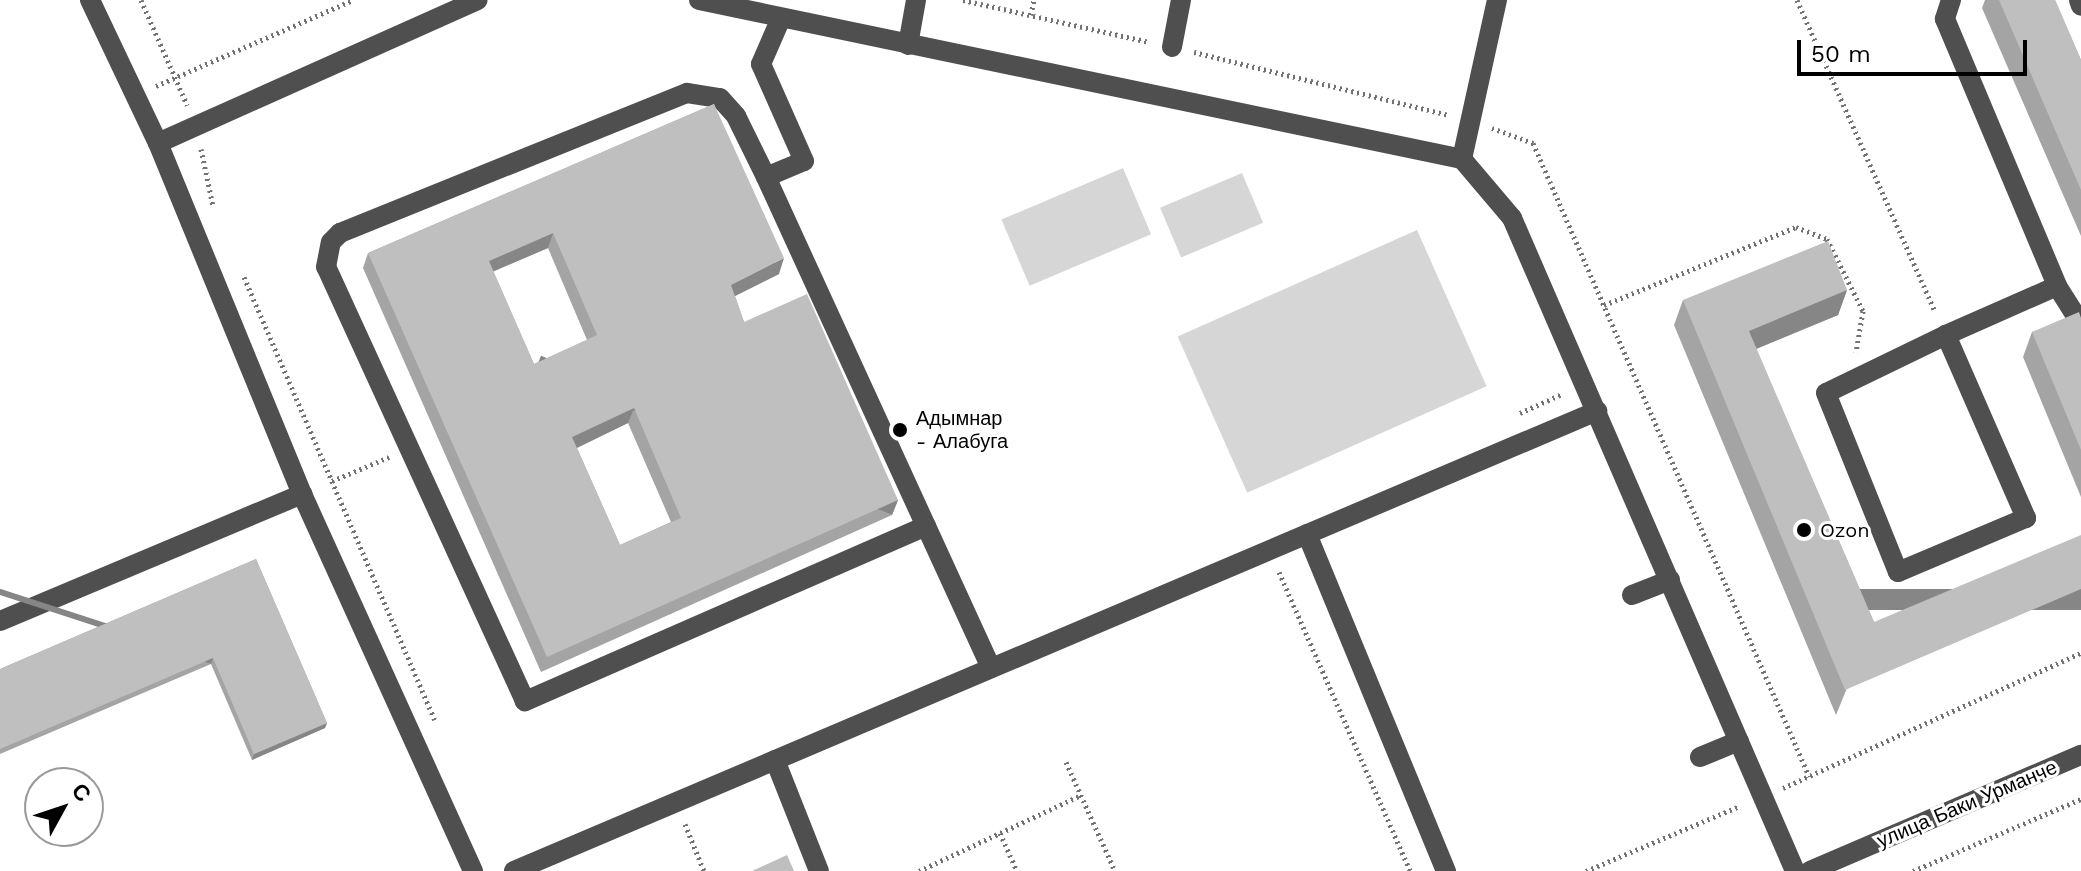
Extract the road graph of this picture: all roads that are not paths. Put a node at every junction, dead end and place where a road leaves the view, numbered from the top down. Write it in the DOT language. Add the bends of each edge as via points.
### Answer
graph roads {
  1 [pos="90,0"];
  2 [pos="699,0"];
  3 [pos="916,0"];
  4 [pos="1181,0"];
  5 [pos="1497,0"];
  6 [pos="1951,0"];
  7 [pos="2079,0"];
  8 [pos="473,1"];
  9 [pos="2081,6"];
  10 [pos="781,18"];
  11 [pos="908,45"];
  12 [pos="1172,47"];
  13 [pos="158,143"];
  14 [pos="1462,159"];
  15 [pos="766,177"];
  16 [pos="2057,286"];
  17 [pos="2081,324"];
  18 [pos="1946,335"];
  19 [pos="1597,411"];
  20 [pos="302,494"];
  21 [pos="926,526"];
  22 [pos="1307,534"];
  23 [pos="1670,580"];
  24 [pos="1632,595"];
  25 [pos="0,621"];
  26 [pos="991,668"];
  27 [pos="1739,741"];
  28 [pos="2081,755"];
  29 [pos="1700,757"];
  30 [pos="775,760"];
  31 [pos="473,871"];
  32 [pos="514,871"];
  33 [pos="819,871"];
  34 [pos="1446,871"];
  35 [pos="1795,871"];
  36 [pos="1810,871"];
  1 -- 13 [label="street"];
  2 -- 10 [label="street"];
  3 -- 11 [label="street"];
  4 -- 12 [label="street"];
  5 -- 14 [label="street"];
  6 -- 16 [label="street" via="1945,19"];
  7 -- 9 [label="street"];
  8 -- 13 [label="street"];
  10 -- 11 [label="street"];
  10 -- 15 [label="street" via="761,64 804,161"];
  11 -- 14 [label="street"];
  13 -- 20 [label="street"];
  14 -- 19 [label="street" via="1512,218"];
  15 -- 21 [label="street"];
  15 -- 21 [label="street" via="736,116 720,98 687,93 340,233 327,252 326,267 525,701"];
  16 -- 17 [label="street"];
  16 -- 18 [label="street"];
  18 -- 18 [label="street" via="2026,518 1898,572 1826,393"];
  19 -- 22 [label="street"];
  19 -- 23 [label="street"];
  20 -- 25 [label="street"];
  20 -- 31 [label="street"];
  21 -- 26 [label="street"];
  22 -- 26 [label="street"];
  22 -- 34 [label="street"];
  23 -- 24 [label="street"];
  23 -- 27 [label="street"];
  26 -- 30 [label="street"];
  27 -- 29 [label="street"];
  27 -- 35 [label="street"];
  28 -- 36 [label="street, улица Баки Урманче"];
  30 -- 32 [label="street"];
  30 -- 33 [label="street"];
}
